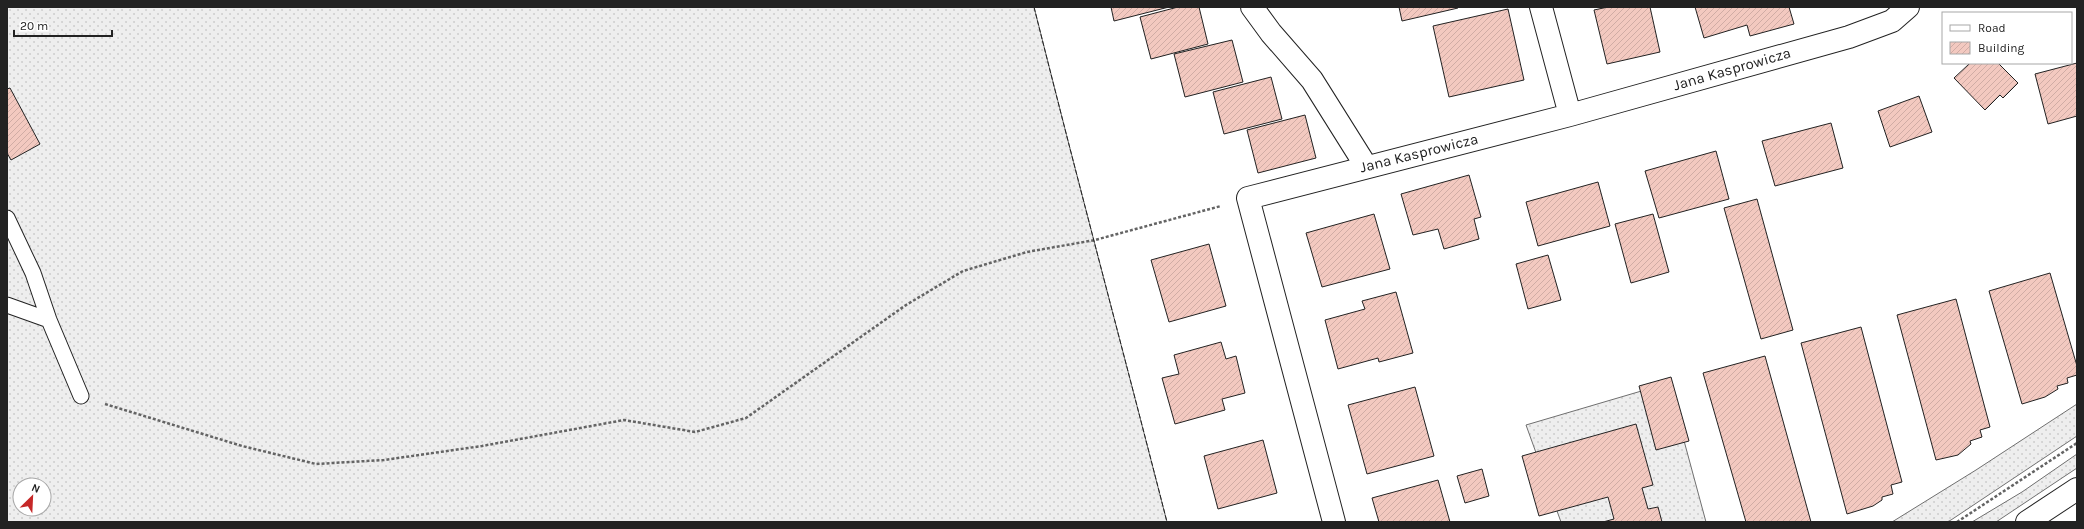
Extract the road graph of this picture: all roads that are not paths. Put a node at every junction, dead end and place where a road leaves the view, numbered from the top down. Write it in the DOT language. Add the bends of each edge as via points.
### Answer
graph roads {
  1 [pos="1252,7"];
  2 [pos="1541,7"];
  3 [pos="1908,7"];
  4 [pos="1570,115"];
  5 [pos="1366,166"];
  6 [pos="7,218"];
  7 [pos="7,305"];
  8 [pos="49,320"];
  9 [pos="81,396"];
  10 [pos="2077,489"];
  11 [pos="1334,522"];
  12 [pos="2027,522"];
  1 -- 5 [label="street" via="1312,80"];
  2 -- 4 [label="street"];
  3 -- 4 [label="street, Jana Kasprowicza" via="1892,21 1849,37"];
  4 -- 5 [label="street, Jana Kasprowicza"];
  5 -- 11 [label="street, Jana Kasprowicza" via="1248,198"];
  6 -- 8 [label="lane" via="33,273"];
  7 -- 8 [label="lane"];
  8 -- 9 [label="lane"];
  10 -- 12 [label="street"];
}
